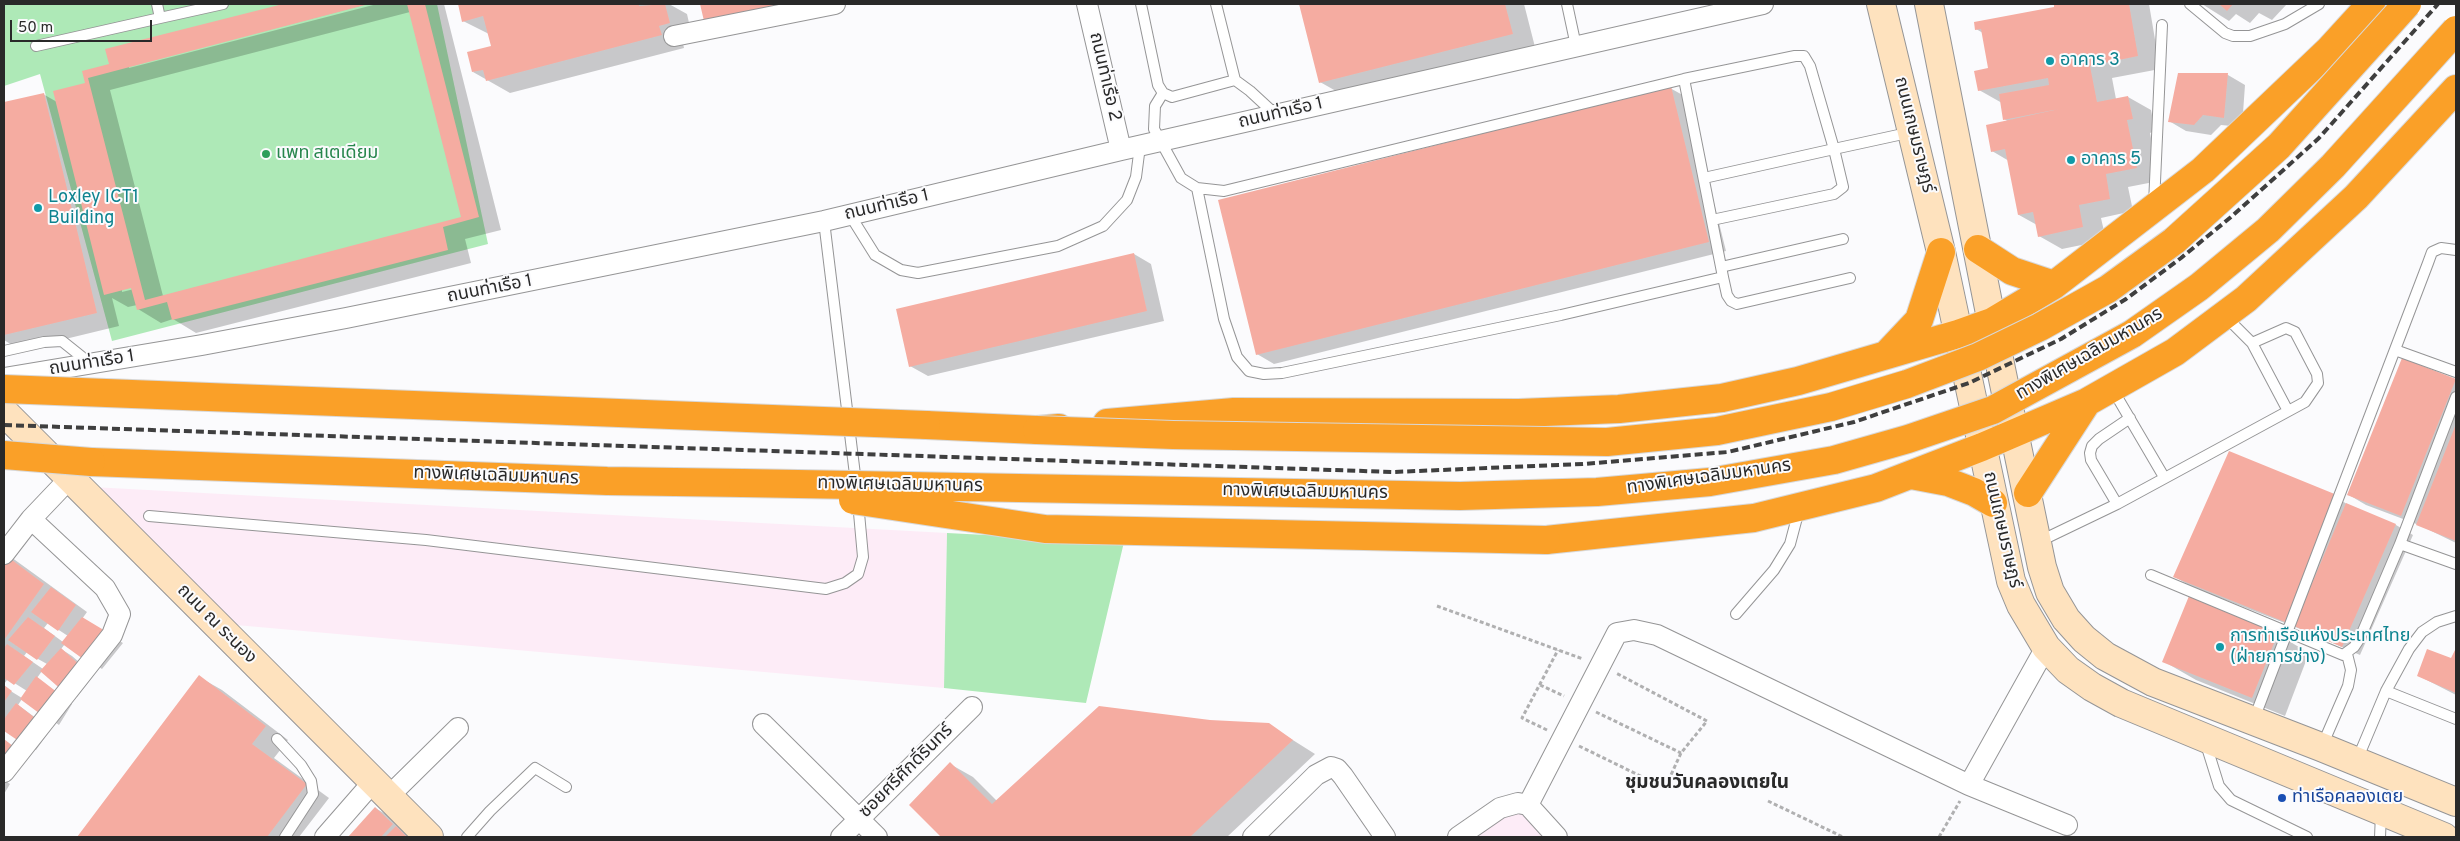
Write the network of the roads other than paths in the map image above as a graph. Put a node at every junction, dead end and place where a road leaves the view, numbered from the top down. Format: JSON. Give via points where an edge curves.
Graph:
{"nodes":[{"id":1,"x":156,"y":4,"type":"edge"},
{"id":2,"x":222,"y":4,"type":"edge"},
{"id":3,"x":835,"y":4,"type":"edge"},
{"id":4,"x":1088,"y":4,"type":"edge"},
{"id":5,"x":1141,"y":4,"type":"edge"},
{"id":6,"x":1216,"y":4,"type":"edge"},
{"id":7,"x":1567,"y":4,"type":"edge"},
{"id":8,"x":1763,"y":4,"type":"edge"},
{"id":9,"x":1880,"y":4,"type":"edge"},
{"id":10,"x":1929,"y":4,"type":"edge"},
{"id":11,"x":2190,"y":4,"type":"edge"},
{"id":12,"x":2319,"y":4,"type":"edge"},
{"id":13,"x":2371,"y":4,"type":"edge"},
{"id":14,"x":2407,"y":4,"type":"edge"},
{"id":15,"x":805,"y":7,"type":"edge"},
{"id":16,"x":160,"y":18,"type":"junction"},
{"id":17,"x":2162,"y":25,"type":"dead end"},
{"id":18,"x":2456,"y":30,"type":"edge"},
{"id":19,"x":674,"y":36,"type":"dead end"},
{"id":20,"x":36,"y":46,"type":"dead end"},
{"id":21,"x":1576,"y":46,"type":"junction"},
{"id":22,"x":1684,"y":79,"type":"junction"},
{"id":23,"x":1235,"y":80,"type":"junction"},
{"id":24,"x":2456,"y":89,"type":"edge"},
{"id":25,"x":1163,"y":93,"type":"junction"},
{"id":26,"x":1276,"y":115,"type":"junction"},
{"id":27,"x":1912,"y":132,"type":"junction"},
{"id":28,"x":1160,"y":141,"type":"junction"},
{"id":29,"x":1130,"y":148,"type":"junction"},
{"id":30,"x":1834,"y":149,"type":"junction"},
{"id":31,"x":1704,"y":178,"type":"junction"},
{"id":32,"x":1197,"y":188,"type":"junction"},
{"id":33,"x":2154,"y":209,"type":"junction"},
{"id":34,"x":850,"y":215,"type":"junction"},
{"id":35,"x":1712,"y":220,"type":"junction"},
{"id":36,"x":824,"y":221,"type":"junction"},
{"id":37,"x":1843,"y":239,"type":"dead end"},
{"id":38,"x":1978,"y":249,"type":"junction"},
{"id":39,"x":2456,"y":250,"type":"edge"},
{"id":40,"x":1941,"y":252,"type":"junction"},
{"id":41,"x":1722,"y":272,"type":"junction"},
{"id":42,"x":1850,"y":278,"type":"dead end"},
{"id":43,"x":2054,"y":285,"type":"junction"},
{"id":44,"x":2224,"y":315,"type":"junction"},
{"id":45,"x":1992,"y":322,"type":"junction"},
{"id":46,"x":1958,"y":334,"type":"junction"},
{"id":47,"x":2252,"y":344,"type":"junction"},
{"id":48,"x":4,"y":350,"type":"edge"},
{"id":49,"x":2395,"y":350,"type":"junction"},
{"id":50,"x":1886,"y":355,"type":"junction"},
{"id":51,"x":85,"y":366,"type":"junction"},
{"id":52,"x":2456,"y":372,"type":"edge"},
{"id":53,"x":4,"y":378,"type":"edge"},
{"id":54,"x":2112,"y":388,"type":"junction"},
{"id":55,"x":4,"y":389,"type":"edge"},
{"id":56,"x":2456,"y":397,"type":"edge"},
{"id":57,"x":2087,"y":402,"type":"junction"},
{"id":58,"x":2288,"y":411,"type":"junction"},
{"id":59,"x":4,"y":412,"type":"edge"},
{"id":60,"x":2130,"y":418,"type":"junction"},
{"id":61,"x":1037,"y":430,"type":"junction"},
{"id":62,"x":2014,"y":433,"type":"junction"},
{"id":63,"x":1982,"y":446,"type":"junction"},
{"id":64,"x":4,"y":455,"type":"edge"},
{"id":65,"x":1911,"y":475,"type":"junction"},
{"id":66,"x":70,"y":478,"type":"junction"},
{"id":67,"x":2164,"y":478,"type":"junction"},
{"id":68,"x":744,"y":483,"type":"junction"},
{"id":69,"x":2028,"y":493,"type":"junction"},
{"id":70,"x":1993,"y":503,"type":"junction"},
{"id":71,"x":2117,"y":504,"type":"junction"},
{"id":72,"x":1800,"y":507,"type":"junction"},
{"id":73,"x":149,"y":516,"type":"dead end"},
{"id":74,"x":31,"y":519,"type":"junction"},
{"id":75,"x":2037,"y":542,"type":"junction"},
{"id":76,"x":2400,"y":544,"type":"junction"},
{"id":77,"x":4,"y":554,"type":"edge"},
{"id":78,"x":2456,"y":564,"type":"edge"},
{"id":79,"x":2151,"y":575,"type":"dead end"},
{"id":80,"x":1736,"y":614,"type":"dead end"},
{"id":81,"x":2456,"y":616,"type":"edge"},
{"id":82,"x":2288,"y":632,"type":"junction"},
{"id":83,"x":2046,"y":647,"type":"junction"},
{"id":84,"x":2347,"y":654,"type":"junction"},
{"id":85,"x":2386,"y":691,"type":"junction"},
{"id":86,"x":972,"y":707,"type":"dead end"},
{"id":87,"x":2456,"y":719,"type":"edge"},
{"id":88,"x":2253,"y":720,"type":"junction"},
{"id":89,"x":763,"y":724,"type":"dead end"},
{"id":90,"x":458,"y":728,"type":"dead end"},
{"id":91,"x":2203,"y":738,"type":"junction"},
{"id":92,"x":277,"y":739,"type":"dead end"},
{"id":93,"x":2321,"y":747,"type":"junction"},
{"id":94,"x":2356,"y":761,"type":"junction"},
{"id":95,"x":4,"y":772,"type":"edge"},
{"id":96,"x":1969,"y":785,"type":"junction"},
{"id":97,"x":566,"y":787,"type":"dead end"},
{"id":98,"x":380,"y":790,"type":"junction"},
{"id":99,"x":2456,"y":802,"type":"edge"},
{"id":100,"x":1528,"y":805,"type":"junction"},
{"id":101,"x":859,"y":820,"type":"junction"},
{"id":102,"x":2067,"y":825,"type":"dead end"},
{"id":103,"x":2380,"y":825,"type":"edge"},
{"id":104,"x":285,"y":837,"type":"edge"},
{"id":105,"x":326,"y":837,"type":"edge"},
{"id":106,"x":429,"y":837,"type":"edge"},
{"id":107,"x":467,"y":837,"type":"edge"},
{"id":108,"x":842,"y":837,"type":"edge"},
{"id":109,"x":877,"y":837,"type":"edge"},
{"id":110,"x":1253,"y":837,"type":"edge"},
{"id":111,"x":1385,"y":837,"type":"edge"},
{"id":112,"x":1458,"y":837,"type":"edge"},
{"id":113,"x":1557,"y":837,"type":"edge"},
{"id":114,"x":2306,"y":837,"type":"edge"},
{"id":115,"x":2444,"y":837,"type":"edge"}],
"edges":[{"from":1,"to":16,"type":"lane"},
{"from":2,"to":16,"type":"lane"},
{"from":3,"to":15,"type":"street"},
{"from":4,"to":29,"type":"street","name":"ถนนท่าเรือ 2"},
{"from":5,"to":25,"type":"lane","via":[[1158,85]]},
{"from":6,"to":23,"type":"lane"},
{"from":7,"to":21,"type":"lane"},
{"from":8,"to":21,"type":"street","name":"ถนนท่าเรือ 1"},
{"from":9,"to":27,"type":"street","name":"ถนนเกษมราษฎร์"},
{"from":10,"to":38,"type":"street","name":"ถนนเกษมราษฎร์"},
{"from":11,"to":12,"type":"lane","via":[[2225,34],[2233,36],[2250,36],[2284,24]]},
{"from":13,"to":33,"type":"highway","via":[[2329,50],[2203,170]]},
{"from":14,"to":61,"type":"highway","bridge":true,"via":[[2279,146],[2174,241],[2108,289],[2040,327],[1978,358],[1907,384],[1831,407],[1717,431],[1607,442]]},
{"from":15,"to":19,"type":"street"},
{"from":16,"to":20,"type":"lane"},
{"from":17,"to":33,"type":"lane"},
{"from":18,"to":68,"type":"highway","name":"ทางพิเศษเฉลิมมหานคร","bridge":true,"via":[[2333,166],[2268,230],[2199,287],[2132,334],[1993,410],[1834,460],[1710,482],[1597,492],[1460,496]]},
{"from":21,"to":26,"type":"street","name":"ถนนท่าเรือ 1"},
{"from":22,"to":30,"type":"lane","via":[[1804,56],[1810,66]]},
{"from":22,"to":31,"type":"lane"},
{"from":22,"to":32,"type":"lane","via":[[1224,191]]},
{"from":23,"to":25,"type":"lane","via":[[1172,97]]},
{"from":23,"to":26,"type":"lane"},
{"from":24,"to":44,"type":"highway","via":[[2356,197],[2246,299]]},
{"from":25,"to":28,"type":"lane","via":[[1155,106],[1154,129]]},
{"from":26,"to":28,"type":"street","name":"ถนนท่าเรือ 1"},
{"from":27,"to":30,"type":"lane"},
{"from":27,"to":40,"type":"street","name":"ถนนเกษมราษฎร์"},
{"from":28,"to":29,"type":"street","name":"ถนนท่าเรือ 1"},
{"from":28,"to":32,"type":"lane","via":[[1180,178]]},
{"from":29,"to":34,"type":"street","name":"ถนนท่าเรือ 1"},
{"from":29,"to":34,"type":"lane","via":[[1136,177],[1127,200],[1103,226],[1058,246],[918,273],[900,270],[875,255]]},
{"from":30,"to":31,"type":"lane"},
{"from":30,"to":35,"type":"lane","via":[[1843,187],[1839,192]]},
{"from":31,"to":35,"type":"lane"},
{"from":32,"to":41,"type":"lane","via":[[1224,319],[1237,357],[1249,371],[1264,374],[1292,371],[1561,315]]},
{"from":33,"to":43,"type":"highway"},
{"from":34,"to":36,"type":"street","name":"ถนนท่าเรือ 1"},
{"from":35,"to":41,"type":"lane"},
{"from":36,"to":51,"type":"street","name":"ถนนท่าเรือ 1","via":[[521,284]]},
{"from":36,"to":73,"type":"lane","via":[[864,557],[858,574],[845,583],[826,589],[426,540]]},
{"from":37,"to":41,"type":"lane"},
{"from":38,"to":43,"type":"highway","via":[[2012,271]]},
{"from":38,"to":45,"type":"street","name":"ถนนเกษมราษฎร์"},
{"from":39,"to":49,"type":"lane","via":[[2441,248],[2432,252]]},
{"from":40,"to":46,"type":"street","name":"ถนนเกษมราษฎร์"},
{"from":40,"to":50,"type":"highway","via":[[1919,320]]},
{"from":41,"to":42,"type":"lane","via":[[1727,295],[1737,304]]},
{"from":43,"to":45,"type":"highway"},
{"from":44,"to":47,"type":"lane"},
{"from":44,"to":54,"type":"highway","via":[[2174,352]]},
{"from":45,"to":46,"type":"highway"},
{"from":45,"to":62,"type":"street","name":"ถนนเกษมราษฎร์"},
{"from":46,"to":50,"type":"highway"},
{"from":46,"to":63,"type":"street","name":"ถนนเกษมราษฎร์"},
{"from":47,"to":58,"type":"lane"},
{"from":47,"to":58,"type":"lane","via":[[2286,328],[2295,332],[2318,383],[2305,402]]},
{"from":48,"to":51,"type":"lane","via":[[62,341],[82,357]]},
{"from":49,"to":52,"type":"lane"},
{"from":49,"to":82,"type":"lane"},
{"from":50,"to":61,"type":"highway","bridge":true,"via":[[1798,381],[1722,398],[1619,409],[1519,413],[1234,412]]},
{"from":51,"to":53,"type":"street","name":"ถนนท่าเรือ 1"},
{"from":54,"to":57,"type":"highway"},
{"from":54,"to":60,"type":"lane"},
{"from":55,"to":61,"type":"highway","bridge":true},
{"from":56,"to":76,"type":"lane"},
{"from":57,"to":62,"type":"highway"},
{"from":57,"to":69,"type":"highway"},
{"from":58,"to":67,"type":"lane"},
{"from":59,"to":66,"type":"street","name":"ถนน ณ ระนอง"},
{"from":60,"to":67,"type":"lane"},
{"from":60,"to":71,"type":"lane","via":[[2099,439],[2090,454]]},
{"from":62,"to":63,"type":"highway"},
{"from":62,"to":69,"type":"street","name":"ถนนเกษมราษฎร์"},
{"from":63,"to":65,"type":"highway"},
{"from":63,"to":70,"type":"street","name":"ถนนเกษมราษฎร์"},
{"from":64,"to":68,"type":"highway","name":"ทางพิเศษเฉลิมมหานคร","bridge":true,"via":[[91,462]]},
{"from":65,"to":70,"type":"highway","via":[[1948,482]]},
{"from":65,"to":72,"type":"highway","via":[[1876,488]]},
{"from":66,"to":74,"type":"street"},
{"from":66,"to":98,"type":"street","name":"ถนน ณ ระนอง"},
{"from":67,"to":71,"type":"lane"},
{"from":68,"to":72,"type":"highway","bridge":true,"via":[[1045,529],[1546,540],[1754,518]]},
{"from":69,"to":75,"type":"street","name":"ถนนเกษมราษฎร์"},
{"from":70,"to":83,"type":"street","name":"ถนนเกษมราษฎร์","via":[[2011,581],[2020,605]]},
{"from":71,"to":75,"type":"lane"},
{"from":72,"to":80,"type":"lane","via":[[1790,544],[1774,570]]},
{"from":74,"to":77,"type":"street"},
{"from":74,"to":95,"type":"street","via":[[105,588],[120,614],[112,635]]},
{"from":75,"to":88,"type":"street","name":"ถนนเกษมราษฎร์","via":[[2050,592],[2066,619],[2091,645],[2153,682]]},
{"from":76,"to":78,"type":"lane"},
{"from":76,"to":84,"type":"lane","via":[[2360,638]]},
{"from":79,"to":82,"type":"lane"},
{"from":81,"to":85,"type":"lane","via":[[2437,622],[2422,632],[2397,668]]},
{"from":82,"to":84,"type":"lane","via":[[2336,653]]},
{"from":82,"to":88,"type":"lane"},
{"from":83,"to":91,"type":"street","name":"ถนนเกษมราษฎร์","via":[[2068,670],[2092,687]]},
{"from":83,"to":96,"type":"street"},
{"from":84,"to":93,"type":"lane","via":[[2351,670],[2348,686]]},
{"from":85,"to":87,"type":"lane"},
{"from":85,"to":94,"type":"lane"},
{"from":86,"to":101,"type":"street","name":"ซอยศรีศักดิ์รินทร์"},
{"from":88,"to":93,"type":"street","name":"ถนนเกษมราษฎร์"},
{"from":89,"to":101,"type":"street"},
{"from":90,"to":98,"type":"street"},
{"from":91,"to":103,"type":"street","name":"ถนนเกษมราษฎร์"},
{"from":91,"to":114,"type":"lane","via":[[2219,786],[2231,800]]},
{"from":92,"to":104,"type":"lane","via":[[301,765],[311,781],[313,794]]},
{"from":93,"to":94,"type":"street","name":"ถนนเกษมราษฎร์"},
{"from":94,"to":99,"type":"street","name":"ถนนเกษมราษฎร์"},
{"from":96,"to":100,"type":"street","via":[[1657,635],[1634,630],[1617,633]]},
{"from":96,"to":102,"type":"street"},
{"from":97,"to":107,"type":"lane","via":[[535,768]]},
{"from":98,"to":105,"type":"street"},
{"from":98,"to":106,"type":"street","name":"ถนน ณ ระนอง"},
{"from":100,"to":112,"type":"street","via":[[1518,803],[1500,808]]},
{"from":100,"to":113,"type":"street"},
{"from":101,"to":108,"type":"street","name":"ซอยศรีศักดิ์รินทร์"},
{"from":101,"to":109,"type":"street"},
{"from":103,"to":115,"type":"street","name":"ถนนเกษมราษฎร์"},
{"from":110,"to":111,"type":"street","via":[[1316,776],[1331,767],[1343,776]]}]}
